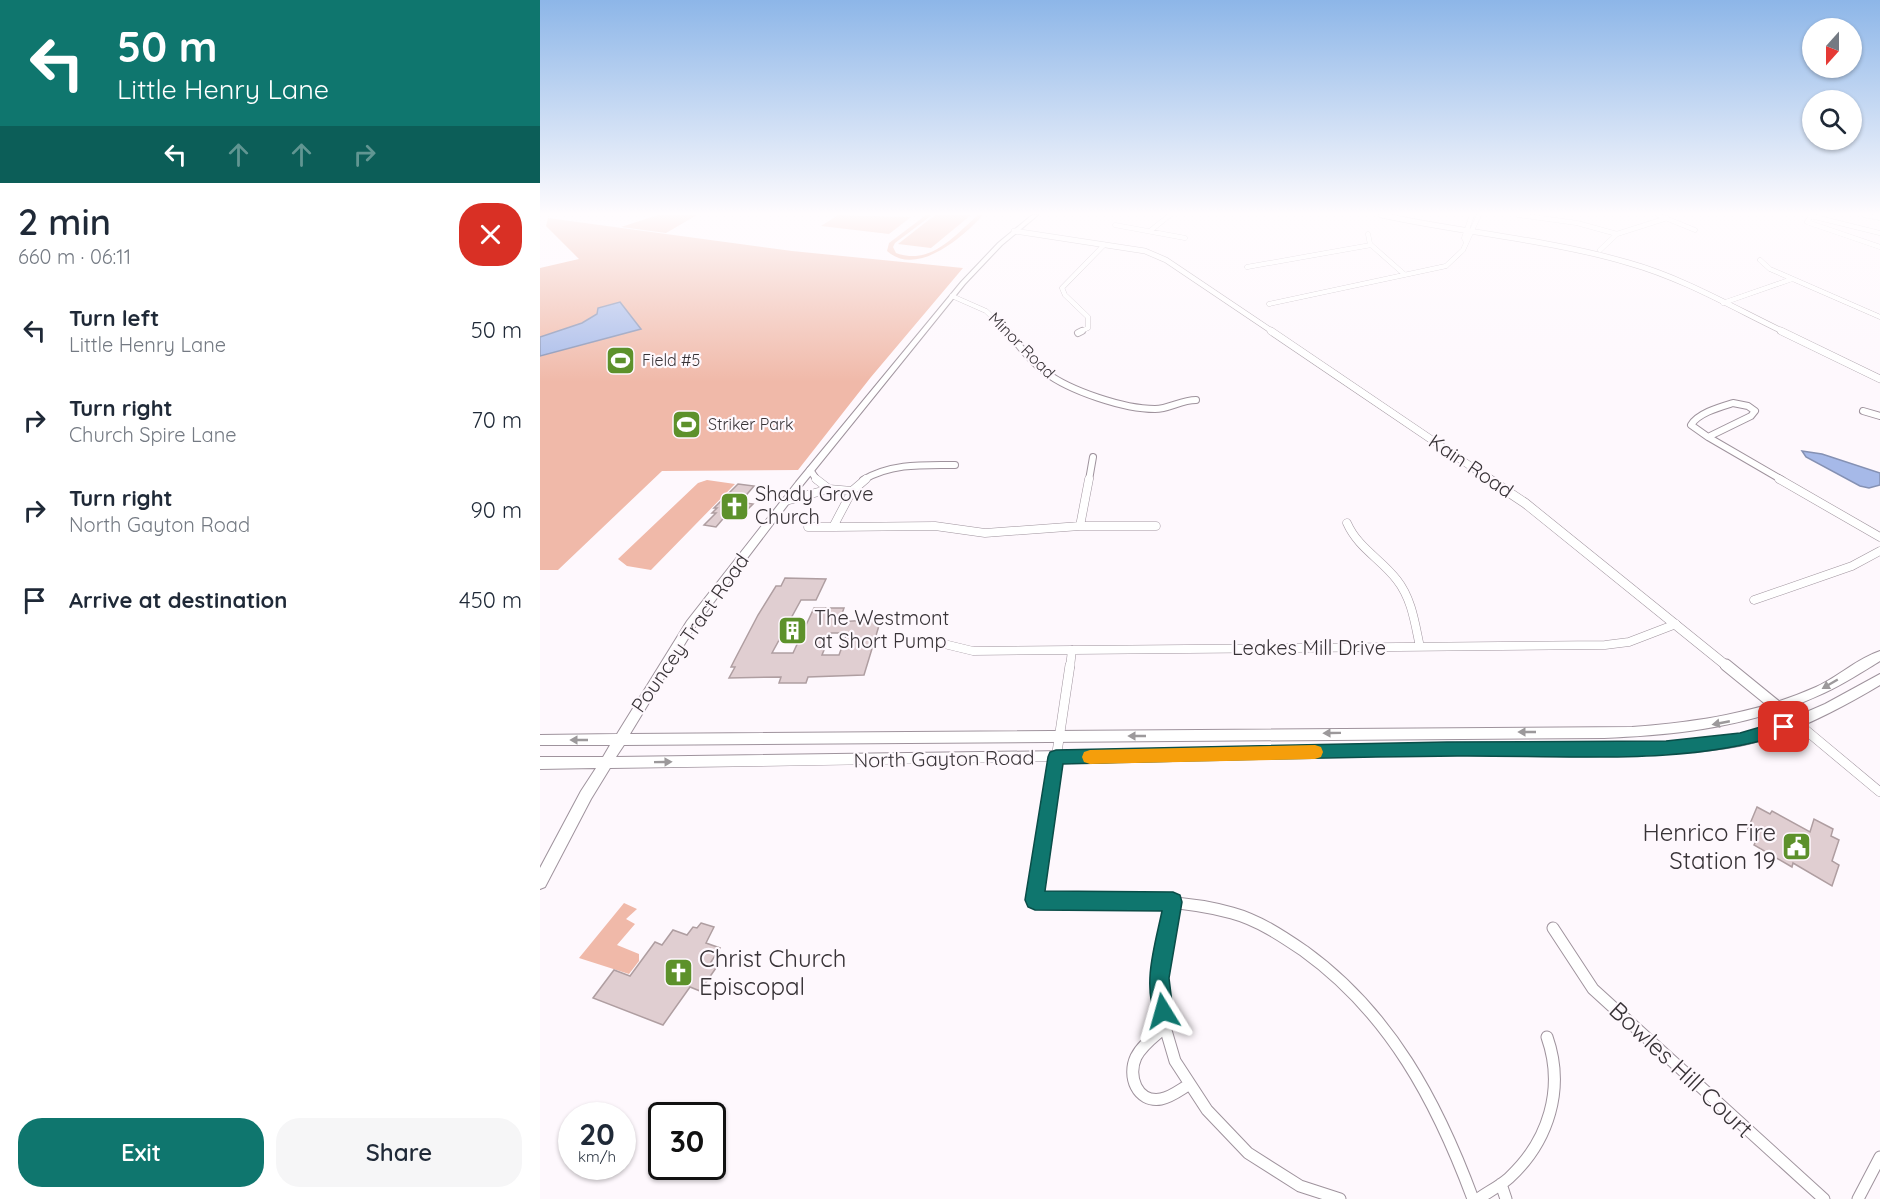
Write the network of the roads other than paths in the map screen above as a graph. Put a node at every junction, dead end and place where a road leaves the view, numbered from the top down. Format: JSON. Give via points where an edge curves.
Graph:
{"nodes":[{"id":1,"x":976,"y":271,"type":"edge"},
{"id":2,"x":1079,"y":271,"type":"edge"},
{"id":3,"x":1182,"y":271,"type":"edge"},
{"id":4,"x":1401,"y":271,"type":"edge"},
{"id":5,"x":1425,"y":271,"type":"edge"},
{"id":6,"x":1653,"y":271,"type":"edge"},
{"id":7,"x":1667,"y":271,"type":"edge"},
{"id":8,"x":1774,"y":271,"type":"edge"},
{"id":9,"x":1404,"y":274,"type":"junction"},
{"id":10,"x":1792,"y":279,"type":"junction"},
{"id":11,"x":952,"y":296,"type":"junction"},
{"id":12,"x":1730,"y":300,"type":"junction"},
{"id":13,"x":1723,"y":303,"type":"junction"},
{"id":14,"x":1269,"y":304,"type":"dead end"},
{"id":15,"x":1880,"y":317,"type":"edge"},
{"id":16,"x":1078,"y":333,"type":"dead end"},
{"id":17,"x":1880,"y":372,"type":"edge"},
{"id":18,"x":1880,"y":379,"type":"edge"},
{"id":19,"x":1196,"y":400,"type":"dead end"},
{"id":20,"x":1863,"y":411,"type":"dead end"},
{"id":21,"x":1880,"y":416,"type":"edge"},
{"id":22,"x":1707,"y":437,"type":"junction"},
{"id":23,"x":1093,"y":457,"type":"dead end"},
{"id":24,"x":955,"y":465,"type":"dead end"},
{"id":25,"x":810,"y":470,"type":"junction"},
{"id":26,"x":829,"y":489,"type":"junction"},
{"id":27,"x":852,"y":491,"type":"junction"},
{"id":28,"x":786,"y":501,"type":"junction"},
{"id":29,"x":1347,"y":524,"type":"dead end"},
{"id":30,"x":1080,"y":526,"type":"junction"},
{"id":31,"x":1156,"y":526,"type":"dead end"},
{"id":32,"x":808,"y":527,"type":"dead end"},
{"id":33,"x":833,"y":527,"type":"junction"},
{"id":34,"x":1880,"y":537,"type":"edge"},
{"id":35,"x":1880,"y":551,"type":"edge"},
{"id":36,"x":1754,"y":600,"type":"dead end"},
{"id":37,"x":1676,"y":624,"type":"junction"},
{"id":38,"x":940,"y":643,"type":"dead end"},
{"id":39,"x":1420,"y":647,"type":"junction"},
{"id":40,"x":1072,"y":650,"type":"junction"},
{"id":41,"x":1880,"y":655,"type":"edge"},
{"id":42,"x":1880,"y":679,"type":"edge"},
{"id":43,"x":1778,"y":707,"type":"junction"},
{"id":44,"x":1796,"y":722,"type":"junction"},
{"id":45,"x":1059,"y":736,"type":"junction"},
{"id":46,"x":540,"y":740,"type":"edge"},
{"id":47,"x":618,"y":740,"type":"junction"},
{"id":48,"x":1056,"y":757,"type":"junction"},
{"id":49,"x":540,"y":763,"type":"edge"},
{"id":50,"x":605,"y":763,"type":"junction"},
{"id":51,"x":1880,"y":792,"type":"edge"},
{"id":52,"x":540,"y":882,"type":"edge"},
{"id":53,"x":1173,"y":902,"type":"junction"},
{"id":54,"x":1553,"y":928,"type":"dead end"},
{"id":55,"x":1165,"y":1027,"type":"junction"},
{"id":56,"x":1547,"y":1037,"type":"dead end"},
{"id":57,"x":1190,"y":1084,"type":"junction"},
{"id":58,"x":1880,"y":1156,"type":"edge"},
{"id":59,"x":1501,"y":1184,"type":"junction"},
{"id":60,"x":1340,"y":1199,"type":"edge"},
{"id":61,"x":1473,"y":1199,"type":"edge"},
{"id":62,"x":1478,"y":1199,"type":"edge"},
{"id":63,"x":1506,"y":1199,"type":"edge"},
{"id":64,"x":1824,"y":1199,"type":"edge"},
{"id":65,"x":1858,"y":1199,"type":"edge"}],
"edges":[{"from":1,"to":11,"type":"main road","name":"Pouncey Tract Road"},
{"from":2,"to":16,"type":"street","via":[[1062,288],[1088,317],[1088,328]]},
{"from":3,"to":37,"type":"street","name":"Kain Road","via":[[1526,503]]},
{"from":4,"to":9,"type":"street"},
{"from":5,"to":9,"type":"street"},
{"from":6,"to":13,"type":"street"},
{"from":7,"to":12,"type":"street"},
{"from":8,"to":10,"type":"street"},
{"from":9,"to":14,"type":"street"},
{"from":10,"to":12,"type":"street"},
{"from":10,"to":15,"type":"street"},
{"from":11,"to":19,"type":"street","name":"Minor Road","via":[[972,301],[994,315],[1041,368],[1065,385],[1156,409],[1180,400]]},
{"from":11,"to":25,"type":"main road","name":"Pouncey Tract Road"},
{"from":12,"to":13,"type":"street"},
{"from":12,"to":17,"type":"street"},
{"from":13,"to":18,"type":"street"},
{"from":20,"to":21,"type":"street"},
{"from":22,"to":22,"type":"street","via":[[1693,427],[1694,420],[1732,402],[1743,403],[1755,411]]},
{"from":22,"to":34,"type":"street"},
{"from":23,"to":30,"type":"street"},
{"from":24,"to":27,"type":"street","via":[[894,466],[860,481]]},
{"from":25,"to":26,"type":"street"},
{"from":25,"to":28,"type":"main road","name":"Pouncey Tract Road"},
{"from":26,"to":27,"type":"street"},
{"from":26,"to":28,"type":"street"},
{"from":27,"to":33,"type":"street"},
{"from":28,"to":47,"type":"main road","name":"Pouncey Tract Road","via":[[691,624]]},
{"from":29,"to":39,"type":"street","via":[[1355,541],[1389,571],[1404,591]]},
{"from":30,"to":31,"type":"street"},
{"from":30,"to":33,"type":"street","via":[[985,533],[935,526]]},
{"from":32,"to":33,"type":"street"},
{"from":35,"to":36,"type":"street","via":[[1852,566]]},
{"from":37,"to":39,"type":"street","name":"Leakes Mill Drive","via":[[1637,639],[1605,645]]},
{"from":37,"to":43,"type":"street","name":"Kain Road"},
{"from":38,"to":40,"type":"street","name":"Leakes Mill Drive","via":[[965,651]]},
{"from":39,"to":40,"type":"street","name":"Leakes Mill Drive"},
{"from":40,"to":45,"type":"street"},
{"from":41,"to":43,"type":"main road","name":"North Gayton Road","one_way":true,"via":[[1822,689]]},
{"from":42,"to":44,"type":"main road","name":"North Gayton Road"},
{"from":43,"to":44,"type":"street","name":"Kain Road"},
{"from":43,"to":45,"type":"main road","name":"North Gayton Road","one_way":true,"via":[[1704,727],[1640,732]]},
{"from":44,"to":48,"type":"main road","name":"North Gayton Road","via":[[1740,740],[1666,748]]},
{"from":44,"to":51,"type":"street","name":"Kain Road"},
{"from":45,"to":47,"type":"main road","name":"North Gayton Road"},
{"from":45,"to":48,"type":"street"},
{"from":47,"to":46,"type":"main road","name":"North Gayton Road","one_way":true},
{"from":47,"to":50,"type":"main road","name":"Pouncey Tract Road"},
{"from":50,"to":48,"type":"main road","name":"North Gayton Road","one_way":true},
{"from":48,"to":53,"type":"street","via":[[1035,900]]},
{"from":49,"to":50,"type":"main road","name":"North Gayton Road"},
{"from":50,"to":52,"type":"main road","name":"Pouncey Tract Road"},
{"from":53,"to":55,"type":"street","via":[[1159,978]]},
{"from":53,"to":61,"type":"street","via":[[1231,912],[1270,928],[1309,953],[1362,998],[1404,1052],[1438,1111]]},
{"from":54,"to":64,"type":"street","name":"Bowles Hill Court","via":[[1593,989]]},
{"from":55,"to":57,"type":"street","via":[[1175,1061]]},
{"from":55,"to":57,"type":"street","via":[[1137,1056],[1132,1080],[1139,1093],[1149,1099],[1168,1097]]},
{"from":56,"to":59,"type":"street","via":[[1555,1064],[1551,1112],[1534,1148]]},
{"from":57,"to":60,"type":"street","via":[[1207,1110],[1248,1153],[1300,1186]]},
{"from":58,"to":65,"type":"street"},
{"from":59,"to":62,"type":"street"},
{"from":59,"to":63,"type":"street"}]}
